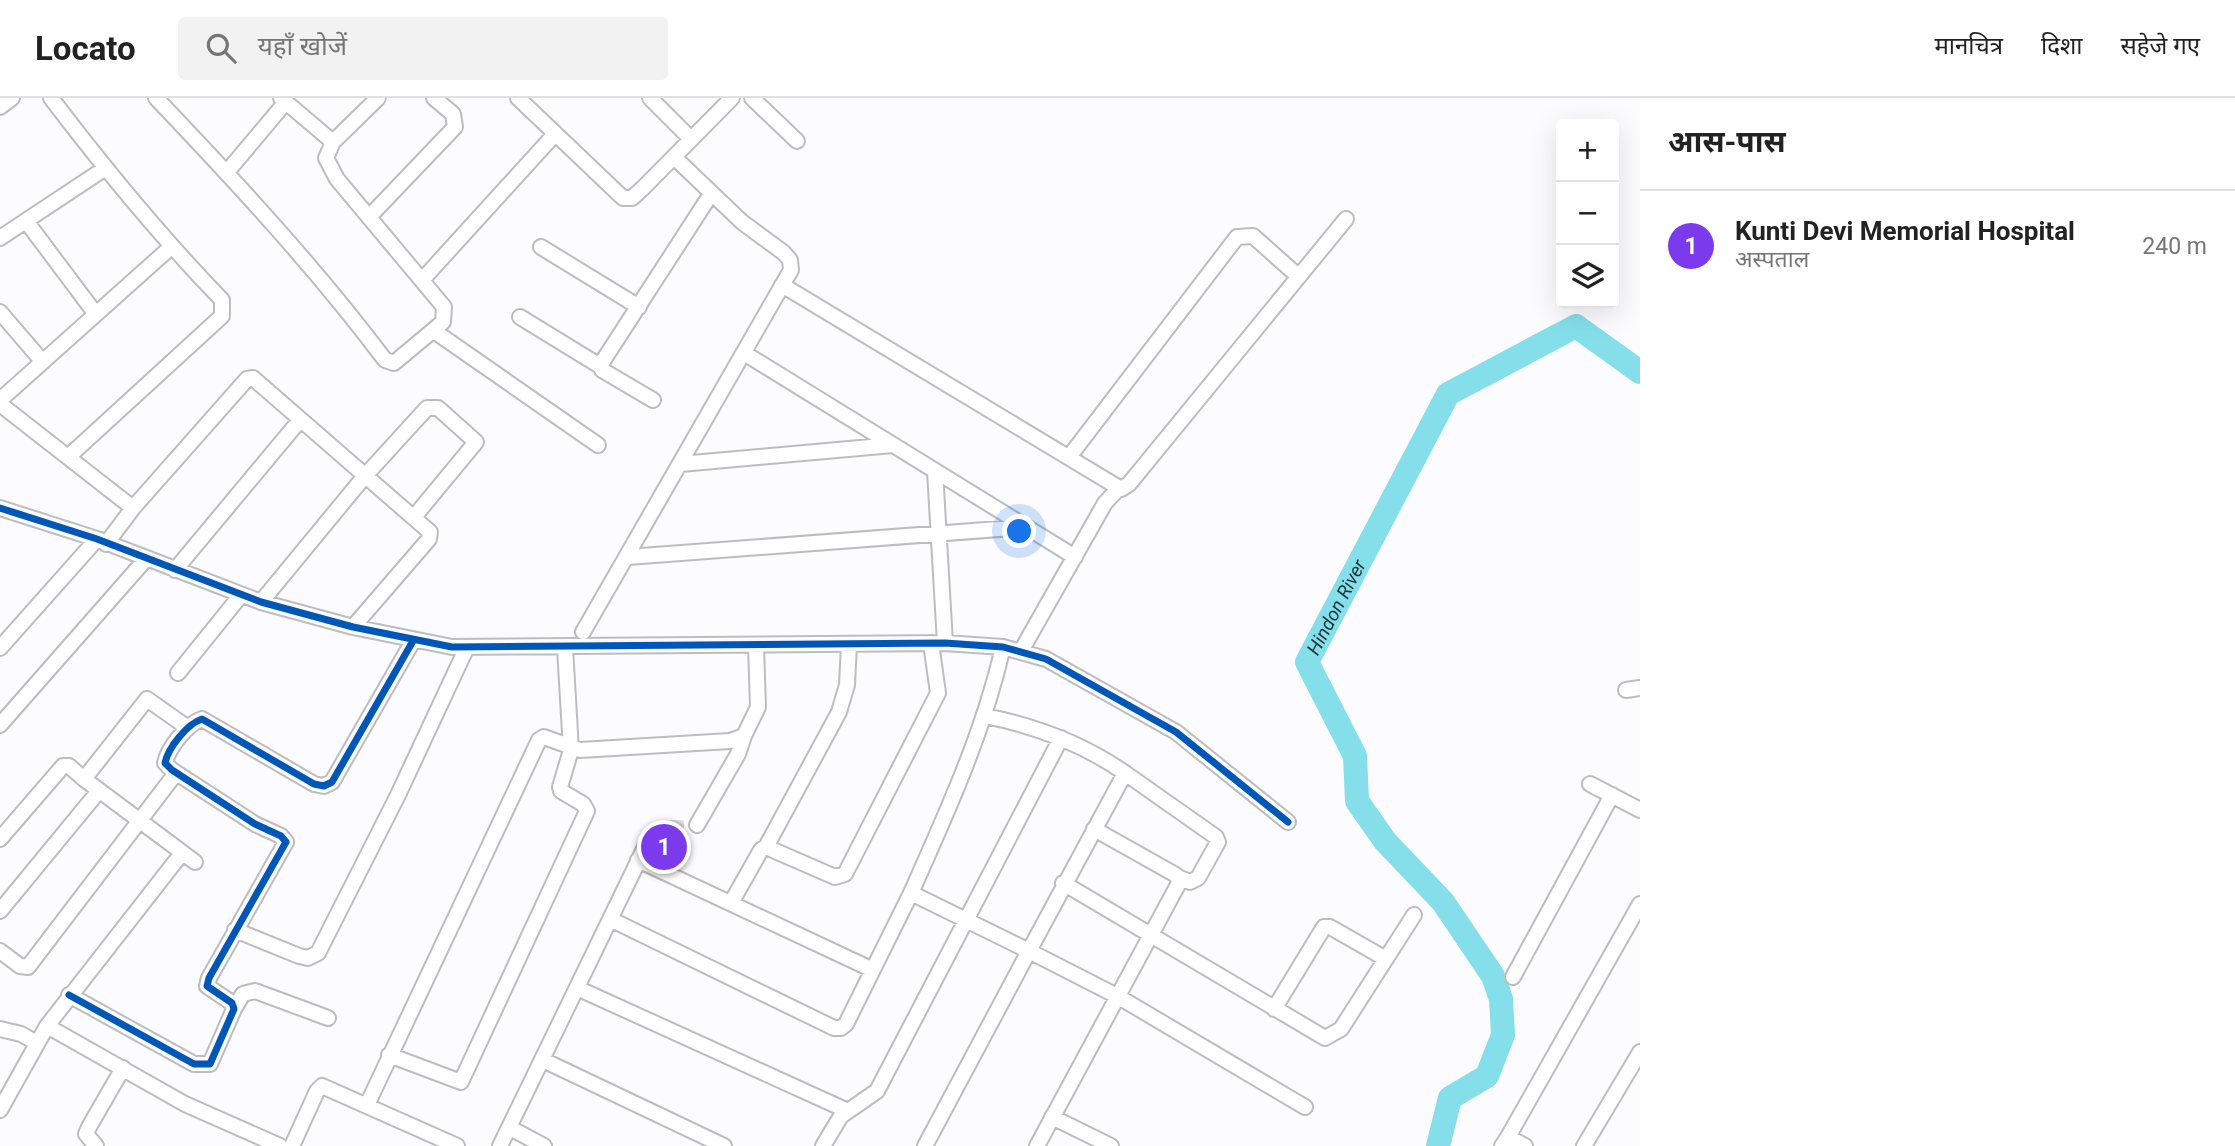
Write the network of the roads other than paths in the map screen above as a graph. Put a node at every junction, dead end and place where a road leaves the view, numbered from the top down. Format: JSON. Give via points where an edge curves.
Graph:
{"nodes":[{"id":1,"x":12,"y":98,"type":"edge"},
{"id":2,"x":51,"y":98,"type":"edge"},
{"id":3,"x":156,"y":98,"type":"edge"},
{"id":4,"x":378,"y":98,"type":"edge"},
{"id":5,"x":434,"y":98,"type":"edge"},
{"id":6,"x":518,"y":98,"type":"edge"},
{"id":7,"x":650,"y":98,"type":"edge"},
{"id":8,"x":732,"y":98,"type":"edge"},
{"id":9,"x":752,"y":98,"type":"edge"},
{"id":10,"x":283,"y":100,"type":"edge"},
{"id":11,"x":0,"y":107,"type":"edge"},
{"id":12,"x":555,"y":134,"type":"junction"},
{"id":13,"x":691,"y":139,"type":"junction"},
{"id":14,"x":796,"y":141,"type":"dead end"},
{"id":15,"x":333,"y":142,"type":"junction"},
{"id":16,"x":674,"y":157,"type":"junction"},
{"id":17,"x":104,"y":169,"type":"junction"},
{"id":18,"x":227,"y":172,"type":"junction"},
{"id":19,"x":711,"y":194,"type":"junction"},
{"id":20,"x":369,"y":217,"type":"junction"},
{"id":21,"x":1346,"y":219,"type":"dead end"},
{"id":22,"x":26,"y":221,"type":"junction"},
{"id":23,"x":0,"y":238,"type":"edge"},
{"id":24,"x":171,"y":247,"type":"junction"},
{"id":25,"x":541,"y":247,"type":"dead end"},
{"id":26,"x":1298,"y":276,"type":"junction"},
{"id":27,"x":423,"y":279,"type":"junction"},
{"id":28,"x":782,"y":285,"type":"junction"},
{"id":29,"x":639,"y":307,"type":"junction"},
{"id":30,"x":0,"y":312,"type":"edge"},
{"id":31,"x":95,"y":313,"type":"junction"},
{"id":32,"x":520,"y":317,"type":"dead end"},
{"id":33,"x":434,"y":331,"type":"junction"},
{"id":34,"x":744,"y":353,"type":"junction"},
{"id":35,"x":42,"y":361,"type":"junction"},
{"id":36,"x":600,"y":366,"type":"junction"},
{"id":37,"x":653,"y":400,"type":"dead end"},
{"id":38,"x":0,"y":402,"type":"edge"},
{"id":39,"x":300,"y":419,"type":"junction"},
{"id":40,"x":598,"y":445,"type":"dead end"},
{"id":41,"x":893,"y":445,"type":"junction"},
{"id":42,"x":68,"y":457,"type":"junction"},
{"id":43,"x":1069,"y":457,"type":"junction"},
{"id":44,"x":681,"y":464,"type":"junction"},
{"id":45,"x":935,"y":471,"type":"junction"},
{"id":46,"x":365,"y":477,"type":"junction"},
{"id":47,"x":1118,"y":489,"type":"junction"},
{"id":48,"x":133,"y":508,"type":"junction"},
{"id":49,"x":1,"y":509,"type":"edge"},
{"id":50,"x":414,"y":517,"type":"junction"},
{"id":51,"x":1026,"y":527,"type":"junction"},
{"id":52,"x":939,"y":533,"type":"junction"},
{"id":53,"x":101,"y":542,"type":"junction"},
{"id":54,"x":628,"y":557,"type":"junction"},
{"id":55,"x":1075,"y":557,"type":"junction"},
{"id":56,"x":146,"y":559,"type":"junction"},
{"id":57,"x":175,"y":570,"type":"junction"},
{"id":58,"x":241,"y":595,"type":"junction"},
{"id":59,"x":261,"y":602,"type":"junction"},
{"id":60,"x":353,"y":627,"type":"junction"},
{"id":61,"x":583,"y":632,"type":"dead end"},
{"id":62,"x":413,"y":641,"type":"junction"},
{"id":63,"x":938,"y":643,"type":"junction"},
{"id":64,"x":849,"y":644,"type":"junction"},
{"id":65,"x":756,"y":646,"type":"junction"},
{"id":66,"x":467,"y":647,"type":"junction"},
{"id":67,"x":1003,"y":647,"type":"junction"},
{"id":68,"x":0,"y":648,"type":"edge"},
{"id":69,"x":565,"y":648,"type":"junction"},
{"id":70,"x":1021,"y":651,"type":"junction"},
{"id":71,"x":178,"y":673,"type":"dead end"},
{"id":72,"x":985,"y":716,"type":"junction"},
{"id":73,"x":0,"y":725,"type":"edge"},
{"id":74,"x":188,"y":728,"type":"junction"},
{"id":75,"x":744,"y":736,"type":"junction"},
{"id":76,"x":1061,"y":738,"type":"junction"},
{"id":77,"x":571,"y":750,"type":"junction"},
{"id":78,"x":176,"y":773,"type":"junction"},
{"id":79,"x":1125,"y":773,"type":"junction"},
{"id":80,"x":84,"y":779,"type":"junction"},
{"id":81,"x":1590,"y":783,"type":"dead end"},
{"id":82,"x":98,"y":792,"type":"junction"},
{"id":83,"x":1612,"y":795,"type":"junction"},
{"id":84,"x":1640,"y":810,"type":"edge"},
{"id":85,"x":140,"y":822,"type":"junction"},
{"id":86,"x":1288,"y":822,"type":"dead end"},
{"id":87,"x":697,"y":825,"type":"dead end"},
{"id":88,"x":1094,"y":829,"type":"junction"},
{"id":89,"x":0,"y":839,"type":"edge"},
{"id":90,"x":647,"y":843,"type":"dead end"},
{"id":91,"x":766,"y":847,"type":"junction"},
{"id":92,"x":638,"y":860,"type":"junction"},
{"id":93,"x":1180,"y":878,"type":"junction"},
{"id":94,"x":1063,"y":883,"type":"junction"},
{"id":95,"x":911,"y":893,"type":"junction"},
{"id":96,"x":731,"y":903,"type":"junction"},
{"id":97,"x":1640,"y":904,"type":"edge"},
{"id":98,"x":0,"y":911,"type":"edge"},
{"id":99,"x":1413,"y":915,"type":"dead end"},
{"id":100,"x":610,"y":919,"type":"junction"},
{"id":101,"x":967,"y":920,"type":"junction"},
{"id":102,"x":235,"y":930,"type":"junction"},
{"id":103,"x":1152,"y":934,"type":"junction"},
{"id":104,"x":0,"y":951,"type":"edge"},
{"id":105,"x":1029,"y":951,"type":"junction"},
{"id":106,"x":1386,"y":959,"type":"junction"},
{"id":107,"x":872,"y":969,"type":"junction"},
{"id":108,"x":1513,"y":977,"type":"dead end"},
{"id":109,"x":577,"y":988,"type":"junction"},
{"id":110,"x":69,"y":995,"type":"junction"},
{"id":111,"x":1117,"y":996,"type":"junction"},
{"id":112,"x":234,"y":1009,"type":"junction"},
{"id":113,"x":1274,"y":1009,"type":"junction"},
{"id":114,"x":328,"y":1018,"type":"dead end"},
{"id":115,"x":47,"y":1026,"type":"junction"},
{"id":116,"x":0,"y":1029,"type":"edge"},
{"id":117,"x":37,"y":1043,"type":"junction"},
{"id":118,"x":1640,"y":1052,"type":"edge"},
{"id":119,"x":389,"y":1055,"type":"junction"},
{"id":120,"x":543,"y":1060,"type":"junction"},
{"id":121,"x":123,"y":1068,"type":"junction"},
{"id":122,"x":367,"y":1105,"type":"junction"},
{"id":123,"x":1305,"y":1107,"type":"dead end"},
{"id":124,"x":0,"y":1110,"type":"edge"},
{"id":125,"x":848,"y":1111,"type":"junction"},
{"id":126,"x":1052,"y":1117,"type":"junction"},
{"id":127,"x":510,"y":1128,"type":"junction"},
{"id":128,"x":1505,"y":1142,"type":"edge"},
{"id":129,"x":96,"y":1146,"type":"edge"},
{"id":130,"x":280,"y":1146,"type":"edge"},
{"id":131,"x":292,"y":1146,"type":"edge"},
{"id":132,"x":457,"y":1146,"type":"edge"},
{"id":133,"x":500,"y":1146,"type":"edge"},
{"id":134,"x":544,"y":1146,"type":"edge"},
{"id":135,"x":724,"y":1146,"type":"edge"},
{"id":136,"x":823,"y":1146,"type":"edge"},
{"id":137,"x":925,"y":1146,"type":"edge"},
{"id":138,"x":1037,"y":1146,"type":"edge"},
{"id":139,"x":1111,"y":1146,"type":"edge"},
{"id":140,"x":1525,"y":1146,"type":"edge"},
{"id":141,"x":1584,"y":1146,"type":"edge"}],
"edges":[{"from":1,"to":11,"type":"street"},
{"from":2,"to":17,"type":"street"},
{"from":3,"to":18,"type":"street"},
{"from":4,"to":15,"type":"street"},
{"from":5,"to":20,"type":"street","via":[[453,114],[455,127]]},
{"from":6,"to":12,"type":"street"},
{"from":7,"to":13,"type":"street"},
{"from":8,"to":13,"type":"street"},
{"from":9,"to":14,"type":"street"},
{"from":10,"to":15,"type":"street"},
{"from":10,"to":18,"type":"street"},
{"from":12,"to":16,"type":"street","via":[[623,198],[632,198]]},
{"from":12,"to":27,"type":"street"},
{"from":13,"to":16,"type":"street"},
{"from":15,"to":20,"type":"street","via":[[328,165]]},
{"from":16,"to":19,"type":"street"},
{"from":17,"to":22,"type":"street"},
{"from":17,"to":24,"type":"street"},
{"from":18,"to":33,"type":"street","via":[[319,276],[385,360],[399,362]]},
{"from":19,"to":28,"type":"street","via":[[790,260],[791,270]]},
{"from":19,"to":29,"type":"street"},
{"from":20,"to":27,"type":"street"},
{"from":21,"to":26,"type":"street"},
{"from":22,"to":23,"type":"street"},
{"from":22,"to":31,"type":"street"},
{"from":24,"to":31,"type":"street"},
{"from":24,"to":42,"type":"street","via":[[222,300],[222,316]]},
{"from":25,"to":29,"type":"street"},
{"from":26,"to":43,"type":"street","via":[[1254,236],[1237,237]]},
{"from":26,"to":47,"type":"street","via":[[1129,484]]},
{"from":27,"to":33,"type":"street","via":[[441,300],[446,314]]},
{"from":28,"to":34,"type":"street"},
{"from":28,"to":43,"type":"street"},
{"from":29,"to":36,"type":"street"},
{"from":30,"to":35,"type":"street"},
{"from":31,"to":35,"type":"street"},
{"from":32,"to":36,"type":"street"},
{"from":33,"to":40,"type":"street"},
{"from":34,"to":41,"type":"street"},
{"from":34,"to":44,"type":"street"},
{"from":35,"to":38,"type":"street"},
{"from":36,"to":37,"type":"street"},
{"from":38,"to":42,"type":"street"},
{"from":39,"to":46,"type":"street"},
{"from":39,"to":48,"type":"street","via":[[258,380],[250,378]]},
{"from":39,"to":57,"type":"street"},
{"from":41,"to":44,"type":"street"},
{"from":41,"to":45,"type":"street"},
{"from":42,"to":48,"type":"street"},
{"from":43,"to":47,"type":"street"},
{"from":44,"to":54,"type":"street"},
{"from":45,"to":51,"type":"street"},
{"from":45,"to":52,"type":"street"},
{"from":46,"to":50,"type":"street"},
{"from":46,"to":50,"type":"street","via":[[427,408],[438,408],[476,442]]},
{"from":46,"to":59,"type":"street"},
{"from":47,"to":55,"type":"street","via":[[1105,503]]},
{"from":48,"to":53,"type":"street"},
{"from":49,"to":53,"type":"street"},
{"from":50,"to":60,"type":"street","via":[[430,532],[429,539]]},
{"from":51,"to":52,"type":"street"},
{"from":51,"to":55,"type":"street"},
{"from":52,"to":54,"type":"street"},
{"from":52,"to":63,"type":"street"},
{"from":53,"to":56,"type":"street"},
{"from":53,"to":68,"type":"street"},
{"from":54,"to":61,"type":"street"},
{"from":55,"to":70,"type":"street"},
{"from":56,"to":57,"type":"street"},
{"from":56,"to":73,"type":"street"},
{"from":57,"to":58,"type":"street"},
{"from":58,"to":59,"type":"street"},
{"from":58,"to":71,"type":"street"},
{"from":59,"to":60,"type":"street"},
{"from":60,"to":62,"type":"street"},
{"from":62,"to":66,"type":"street"},
{"from":62,"to":74,"type":"street","via":[[332,782],[324,786],[208,720],[193,722]]},
{"from":63,"to":64,"type":"street"},
{"from":63,"to":67,"type":"street"},
{"from":63,"to":91,"type":"street","via":[[938,694],[845,874],[835,877]]},
{"from":64,"to":65,"type":"street"},
{"from":64,"to":91,"type":"street","via":[[847,685],[839,712]]},
{"from":65,"to":69,"type":"street"},
{"from":65,"to":75,"type":"street","via":[[758,707]]},
{"from":66,"to":69,"type":"street"},
{"from":66,"to":102,"type":"street","via":[[318,953],[299,956]]},
{"from":67,"to":70,"type":"street"},
{"from":67,"to":72,"type":"street"},
{"from":69,"to":77,"type":"street"},
{"from":70,"to":86,"type":"street","via":[[1058,666],[1176,732]]},
{"from":72,"to":76,"type":"street","via":[[1026,724]]},
{"from":72,"to":95,"type":"street"},
{"from":74,"to":78,"type":"street","via":[[167,756],[166,763]]},
{"from":74,"to":80,"type":"street","via":[[147,699]]},
{"from":75,"to":77,"type":"street","via":[[730,741]]},
{"from":75,"to":87,"type":"street"},
{"from":76,"to":79,"type":"street"},
{"from":76,"to":101,"type":"street"},
{"from":77,"to":119,"type":"street","via":[[550,739],[539,740]]},
{"from":77,"to":119,"type":"street","via":[[561,791],[587,811],[461,1082]]},
{"from":78,"to":85,"type":"street"},
{"from":78,"to":102,"type":"street","via":[[286,842]]},
{"from":79,"to":88,"type":"street"},
{"from":79,"to":93,"type":"street","via":[[1216,837],[1218,842],[1198,878],[1190,882]]},
{"from":80,"to":82,"type":"street"},
{"from":80,"to":89,"type":"street","via":[[63,766]]},
{"from":81,"to":83,"type":"street"},
{"from":82,"to":85,"type":"street"},
{"from":82,"to":98,"type":"street"},
{"from":83,"to":84,"type":"street"},
{"from":83,"to":108,"type":"street"},
{"from":85,"to":104,"type":"street","via":[[28,967],[20,967]]},
{"from":85,"to":110,"type":"street","via":[[189,858]]},
{"from":88,"to":93,"type":"street"},
{"from":88,"to":94,"type":"street"},
{"from":90,"to":92,"type":"street"},
{"from":91,"to":96,"type":"street"},
{"from":92,"to":96,"type":"street"},
{"from":92,"to":100,"type":"street"},
{"from":93,"to":103,"type":"street"},
{"from":94,"to":103,"type":"street"},
{"from":94,"to":105,"type":"street"},
{"from":95,"to":101,"type":"street"},
{"from":95,"to":107,"type":"street"},
{"from":96,"to":107,"type":"street"},
{"from":97,"to":128,"type":"street"},
{"from":99,"to":106,"type":"street"},
{"from":100,"to":107,"type":"street","via":[[834,1028],[846,1024]]},
{"from":100,"to":109,"type":"street"},
{"from":101,"to":105,"type":"street"},
{"from":101,"to":125,"type":"street","via":[[877,1091]]},
{"from":102,"to":112,"type":"street","via":[[207,986]]},
{"from":103,"to":111,"type":"street"},
{"from":103,"to":113,"type":"street"},
{"from":105,"to":111,"type":"street"},
{"from":105,"to":137,"type":"street"},
{"from":106,"to":113,"type":"street","via":[[1333,1036],[1320,1037]]},
{"from":106,"to":113,"type":"street","via":[[1324,927]]},
{"from":109,"to":120,"type":"street"},
{"from":109,"to":125,"type":"street"},
{"from":110,"to":112,"type":"street","via":[[203,1066],[210,1064]]},
{"from":110,"to":115,"type":"street"},
{"from":111,"to":123,"type":"street"},
{"from":111,"to":126,"type":"street"},
{"from":112,"to":114,"type":"street","via":[[243,994],[255,991]]},
{"from":115,"to":117,"type":"street"},
{"from":115,"to":121,"type":"street"},
{"from":116,"to":117,"type":"street"},
{"from":117,"to":124,"type":"street"},
{"from":118,"to":141,"type":"street"},
{"from":119,"to":122,"type":"street"},
{"from":120,"to":127,"type":"street"},
{"from":120,"to":135,"type":"street"},
{"from":121,"to":129,"type":"street","via":[[86,1134]]},
{"from":121,"to":130,"type":"street","via":[[185,1104]]},
{"from":122,"to":131,"type":"street","via":[[322,1086]]},
{"from":122,"to":132,"type":"street"},
{"from":125,"to":136,"type":"street","via":[[835,1123]]},
{"from":126,"to":138,"type":"street"},
{"from":126,"to":139,"type":"street"},
{"from":127,"to":133,"type":"street"},
{"from":127,"to":134,"type":"street"},
{"from":128,"to":140,"type":"street"}]}
